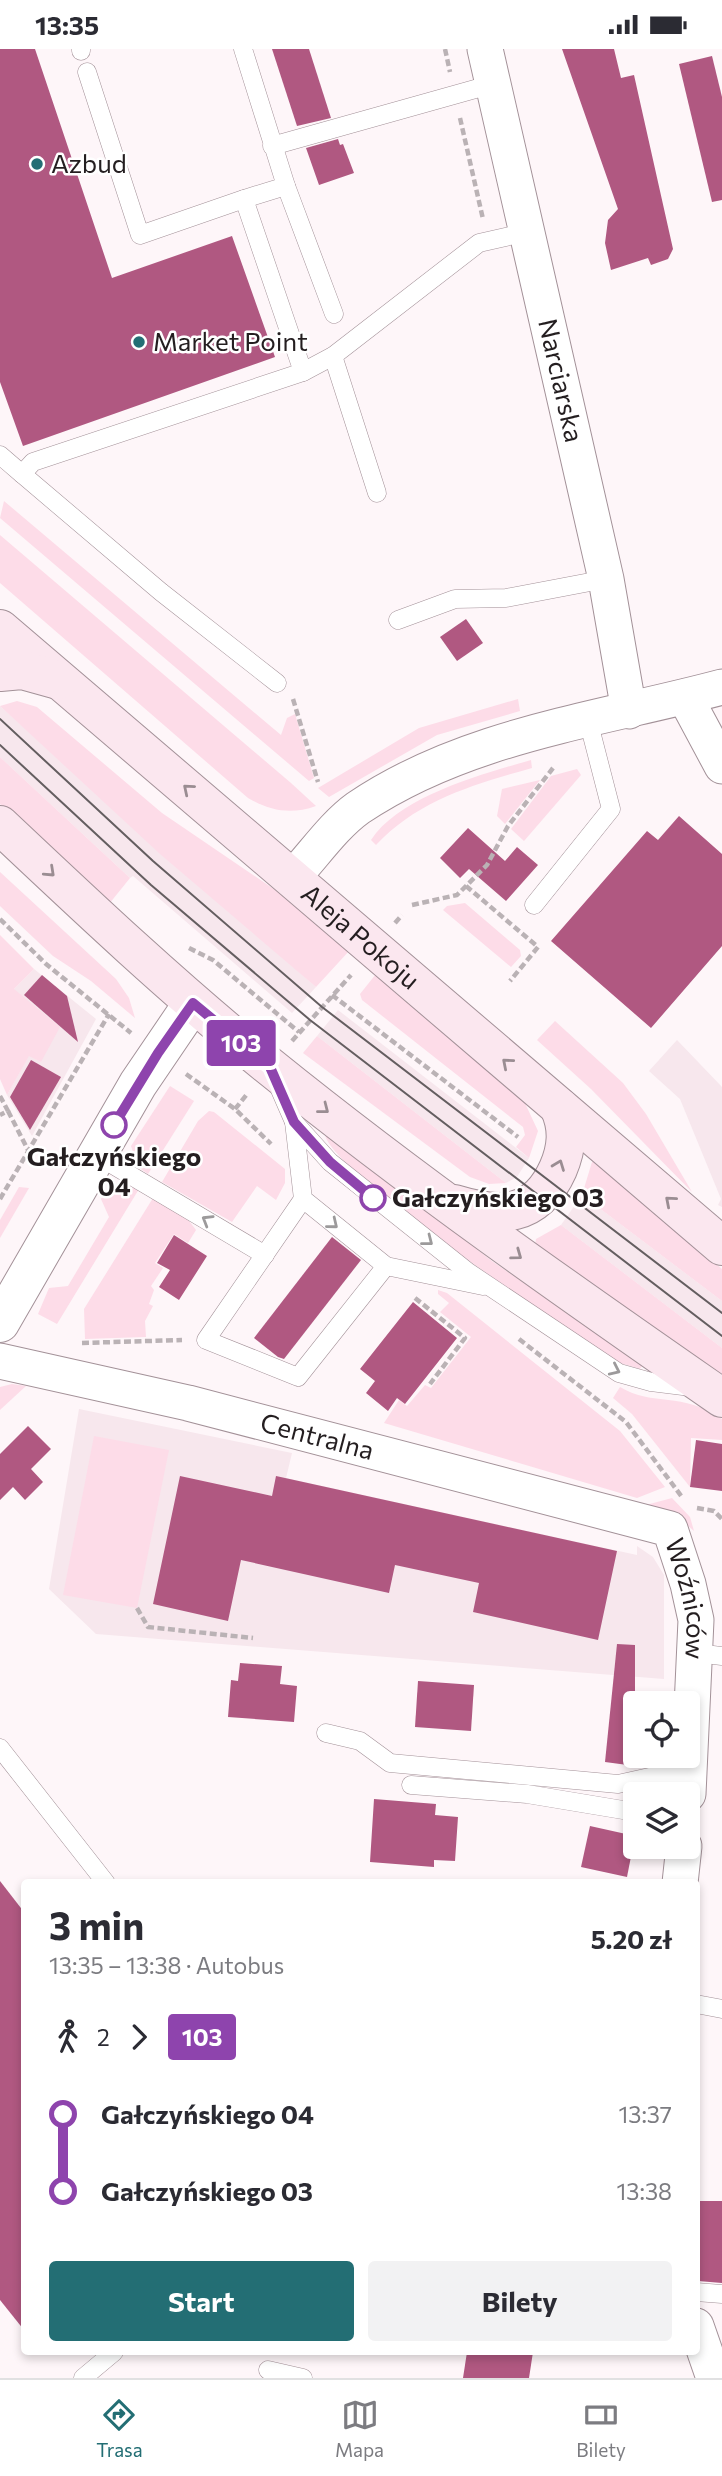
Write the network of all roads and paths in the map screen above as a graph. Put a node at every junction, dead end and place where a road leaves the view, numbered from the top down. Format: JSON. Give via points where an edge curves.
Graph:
{"nodes":[{"id":1,"x":243,"y":49,"type":"edge"},
{"id":2,"x":445,"y":49,"type":"edge"},
{"id":3,"x":485,"y":49,"type":"edge"},
{"id":4,"x":87,"y":72,"type":"dead end"},
{"id":5,"x":493,"y":85,"type":"junction"},
{"id":6,"x":455,"y":95,"type":"junction"},
{"id":7,"x":272,"y":146,"type":"junction"},
{"id":8,"x":286,"y":186,"type":"junction"},
{"id":9,"x":244,"y":199,"type":"junction"},
{"id":10,"x":485,"y":226,"type":"dead end"},
{"id":11,"x":527,"y":232,"type":"junction"},
{"id":12,"x":334,"y":314,"type":"dead end"},
{"id":13,"x":333,"y":356,"type":"junction"},
{"id":14,"x":303,"y":372,"type":"junction"},
{"id":15,"x":0,"y":455,"type":"edge"},
{"id":16,"x":22,"y":474,"type":"junction"},
{"id":17,"x":377,"y":493,"type":"dead end"},
{"id":18,"x":606,"y":579,"type":"junction"},
{"id":19,"x":398,"y":620,"type":"dead end"},
{"id":20,"x":0,"y":629,"type":"edge"},
{"id":21,"x":0,"y":672,"type":"edge"},
{"id":22,"x":60,"y":681,"type":"junction"},
{"id":23,"x":284,"y":687,"type":"joint"},
{"id":24,"x":722,"y":687,"type":"edge"},
{"id":25,"x":685,"y":697,"type":"junction"},
{"id":26,"x":629,"y":711,"type":"junction"},
{"id":27,"x":588,"y":720,"type":"junction"},
{"id":28,"x":722,"y":766,"type":"edge"},
{"id":29,"x":553,"y":768,"type":"dead end"},
{"id":30,"x":318,"y":782,"type":"dead end"},
{"id":31,"x":0,"y":825,"type":"edge"},
{"id":32,"x":292,"y":879,"type":"junction"},
{"id":33,"x":466,"y":886,"type":"junction"},
{"id":34,"x":412,"y":905,"type":"dead end"},
{"id":35,"x":534,"y":905,"type":"dead end"},
{"id":36,"x":0,"y":919,"type":"edge"},
{"id":37,"x":182,"y":942,"type":"dead end"},
{"id":38,"x":355,"y":970,"type":"dead end"},
{"id":39,"x":510,"y":981,"type":"dead end"},
{"id":40,"x":332,"y":995,"type":"junction"},
{"id":41,"x":193,"y":1003,"type":"junction"},
{"id":42,"x":109,"y":1014,"type":"junction"},
{"id":43,"x":299,"y":1032,"type":"junction"},
{"id":44,"x":135,"y":1036,"type":"dead end"},
{"id":45,"x":279,"y":1055,"type":"junction"},
{"id":46,"x":181,"y":1071,"type":"dead end"},
{"id":47,"x":0,"y":1096,"type":"edge"},
{"id":48,"x":559,"y":1107,"type":"junction"},
{"id":49,"x":8,"y":1111,"type":"junction"},
{"id":50,"x":0,"y":1115,"type":"edge"},
{"id":51,"x":294,"y":1122,"type":"junction"},
{"id":52,"x":518,"y":1137,"type":"dead end"},
{"id":53,"x":274,"y":1146,"type":"dead end"},
{"id":54,"x":28,"y":1150,"type":"junction"},
{"id":55,"x":98,"y":1156,"type":"junction"},
{"id":56,"x":0,"y":1199,"type":"edge"},
{"id":57,"x":303,"y":1199,"type":"junction"},
{"id":58,"x":442,"y":1201,"type":"junction"},
{"id":59,"x":722,"y":1246,"type":"edge"},
{"id":60,"x":265,"y":1255,"type":"junction"},
{"id":61,"x":384,"y":1269,"type":"junction"},
{"id":62,"x":491,"y":1287,"type":"junction"},
{"id":63,"x":0,"y":1322,"type":"edge"},
{"id":64,"x":513,"y":1335,"type":"dead end"},
{"id":65,"x":206,"y":1340,"type":"junction"},
{"id":66,"x":71,"y":1346,"type":"dead end"},
{"id":67,"x":0,"y":1361,"type":"edge"},
{"id":68,"x":430,"y":1384,"type":"dead end"},
{"id":69,"x":715,"y":1393,"type":"edge"},
{"id":70,"x":677,"y":1488,"type":"junction"},
{"id":71,"x":667,"y":1491,"type":"dead end"},
{"id":72,"x":632,"y":1519,"type":"joint"},
{"id":73,"x":722,"y":1519,"type":"edge"},
{"id":74,"x":137,"y":1608,"type":"dead end"},
{"id":75,"x":253,"y":1639,"type":"dead end"},
{"id":76,"x":709,"y":1654,"type":"edge"},
{"id":77,"x":326,"y":1733,"type":"dead end"},
{"id":78,"x":0,"y":1748,"type":"edge"},
{"id":79,"x":627,"y":1782,"type":"edge"},
{"id":80,"x":683,"y":1782,"type":"edge"},
{"id":81,"x":688,"y":1782,"type":"edge"},
{"id":82,"x":623,"y":1783,"type":"edge"},
{"id":83,"x":411,"y":1785,"type":"dead end"},
{"id":84,"x":623,"y":1810,"type":"edge"},
{"id":85,"x":683,"y":1859,"type":"edge"},
{"id":86,"x":103,"y":1879,"type":"edge"},
{"id":87,"x":680,"y":1879,"type":"edge"},
{"id":88,"x":700,"y":2005,"type":"edge"},
{"id":89,"x":722,"y":2009,"type":"edge"},
{"id":90,"x":700,"y":2293,"type":"edge"},
{"id":91,"x":722,"y":2294,"type":"edge"},
{"id":92,"x":700,"y":2338,"type":"edge"},
{"id":93,"x":110,"y":2355,"type":"edge"},
{"id":94,"x":268,"y":2370,"type":"dead end"},
{"id":95,"x":83,"y":2378,"type":"edge"},
{"id":96,"x":303,"y":2378,"type":"edge"},
{"id":97,"x":714,"y":2378,"type":"edge"}],
"edges":[{"from":1,"to":7,"type":"lane"},
{"from":2,"to":6,"type":"path"},
{"from":3,"to":5,"type":"street","name":"Narciarska"},
{"from":4,"to":9,"type":"lane","via":[[140,235]]},
{"from":5,"to":6,"type":"lane"},
{"from":5,"to":11,"type":"street","name":"Narciarska"},
{"from":6,"to":7,"type":"lane"},
{"from":6,"to":10,"type":"path"},
{"from":7,"to":8,"type":"lane"},
{"from":8,"to":9,"type":"lane"},
{"from":8,"to":12,"type":"lane"},
{"from":9,"to":14,"type":"lane"},
{"from":11,"to":13,"type":"lane","via":[[479,243]]},
{"from":11,"to":18,"type":"street","name":"Narciarska"},
{"from":13,"to":14,"type":"lane"},
{"from":13,"to":17,"type":"lane"},
{"from":14,"to":16,"type":"lane","via":[[33,462]]},
{"from":15,"to":16,"type":"lane"},
{"from":16,"to":23,"type":"lane","via":[[161,592]]},
{"from":18,"to":19,"type":"lane","via":[[506,598],[455,599]]},
{"from":18,"to":26,"type":"street","name":"Narciarska"},
{"from":20,"to":22,"type":"main road","name":"Aleja Pokoju"},
{"from":21,"to":22,"type":"main road","via":[[22,670]]},
{"from":32,"to":22,"type":"main road","name":"Aleja Pokoju","one_way":true},
{"from":23,"to":30,"type":"path"},
{"from":24,"to":25,"type":"street"},
{"from":25,"to":26,"type":"street"},
{"from":25,"to":28,"type":"street"},
{"from":26,"to":27,"type":"street"},
{"from":27,"to":32,"type":"street","via":[[470,751],[407,780],[356,810]]},
{"from":27,"to":35,"type":"lane","via":[[611,809]]},
{"from":29,"to":33,"type":"path","via":[[508,826],[487,865]]},
{"from":31,"to":41,"type":"main road","one_way":true},
{"from":48,"to":32,"type":"main road","name":"Aleja Pokoju","one_way":true},
{"from":33,"to":34,"type":"path","via":[[457,895]]},
{"from":33,"to":39,"type":"path","via":[[538,947]]},
{"from":36,"to":42,"type":"path","via":[[46,964]]},
{"from":37,"to":43,"type":"path","via":[[213,960]]},
{"from":38,"to":40,"type":"path"},
{"from":40,"to":43,"type":"path"},
{"from":40,"to":52,"type":"path"},
{"from":41,"to":45,"type":"main road"},
{"from":41,"to":55,"type":"street","via":[[138,1084]]},
{"from":42,"to":44,"type":"path"},
{"from":42,"to":54,"type":"path"},
{"from":43,"to":45,"type":"path"},
{"from":45,"to":51,"type":"lane"},
{"from":45,"to":58,"type":"main road","one_way":true},
{"from":46,"to":53,"type":"path","via":[[235,1109]]},
{"from":47,"to":49,"type":"path"},
{"from":58,"to":48,"type":"main road","one_way":true,"via":[[496,1213],[541,1198],[565,1149],[567,1129]]},
{"from":59,"to":48,"type":"main road","name":"Aleja Pokoju","one_way":true},
{"from":49,"to":50,"type":"path"},
{"from":49,"to":54,"type":"path"},
{"from":51,"to":57,"type":"lane"},
{"from":51,"to":62,"type":"lane","one_way":true,"via":[[330,1162]]},
{"from":54,"to":56,"type":"path"},
{"from":60,"to":55,"type":"lane","one_way":true},
{"from":55,"to":63,"type":"street"},
{"from":57,"to":60,"type":"lane"},
{"from":57,"to":61,"type":"lane","one_way":true},
{"from":58,"to":69,"type":"main road","one_way":true},
{"from":60,"to":65,"type":"lane"},
{"from":61,"to":62,"type":"lane"},
{"from":61,"to":65,"type":"lane","via":[[298,1377]]},
{"from":61,"to":68,"type":"path","via":[[465,1338]]},
{"from":62,"to":69,"type":"lane","one_way":true,"via":[[619,1373]]},
{"from":64,"to":70,"type":"path","via":[[626,1422]]},
{"from":65,"to":66,"type":"path"},
{"from":67,"to":72,"type":"street","name":"Centralna","via":[[188,1403]]},
{"from":70,"to":71,"type":"path"},
{"from":70,"to":73,"type":"path","via":[[691,1506],[714,1511]]},
{"from":72,"to":76,"type":"street","name":"Woźniców","via":[[670,1529]]},
{"from":74,"to":75,"type":"path","via":[[148,1627]]},
{"from":76,"to":81,"type":"street","name":"Woźniców"},
{"from":77,"to":82,"type":"lane","via":[[360,1741],[390,1763]]},
{"from":78,"to":86,"type":"lane"},
{"from":79,"to":80,"type":"lane","via":[[663,1774]]},
{"from":83,"to":84,"type":"lane","via":[[527,1794]]},
{"from":85,"to":87,"type":"street"},
{"from":88,"to":89,"type":"lane"},
{"from":90,"to":91,"type":"lane"},
{"from":92,"to":97,"type":"street"},
{"from":93,"to":95,"type":"lane"},
{"from":94,"to":96,"type":"lane"}]}
